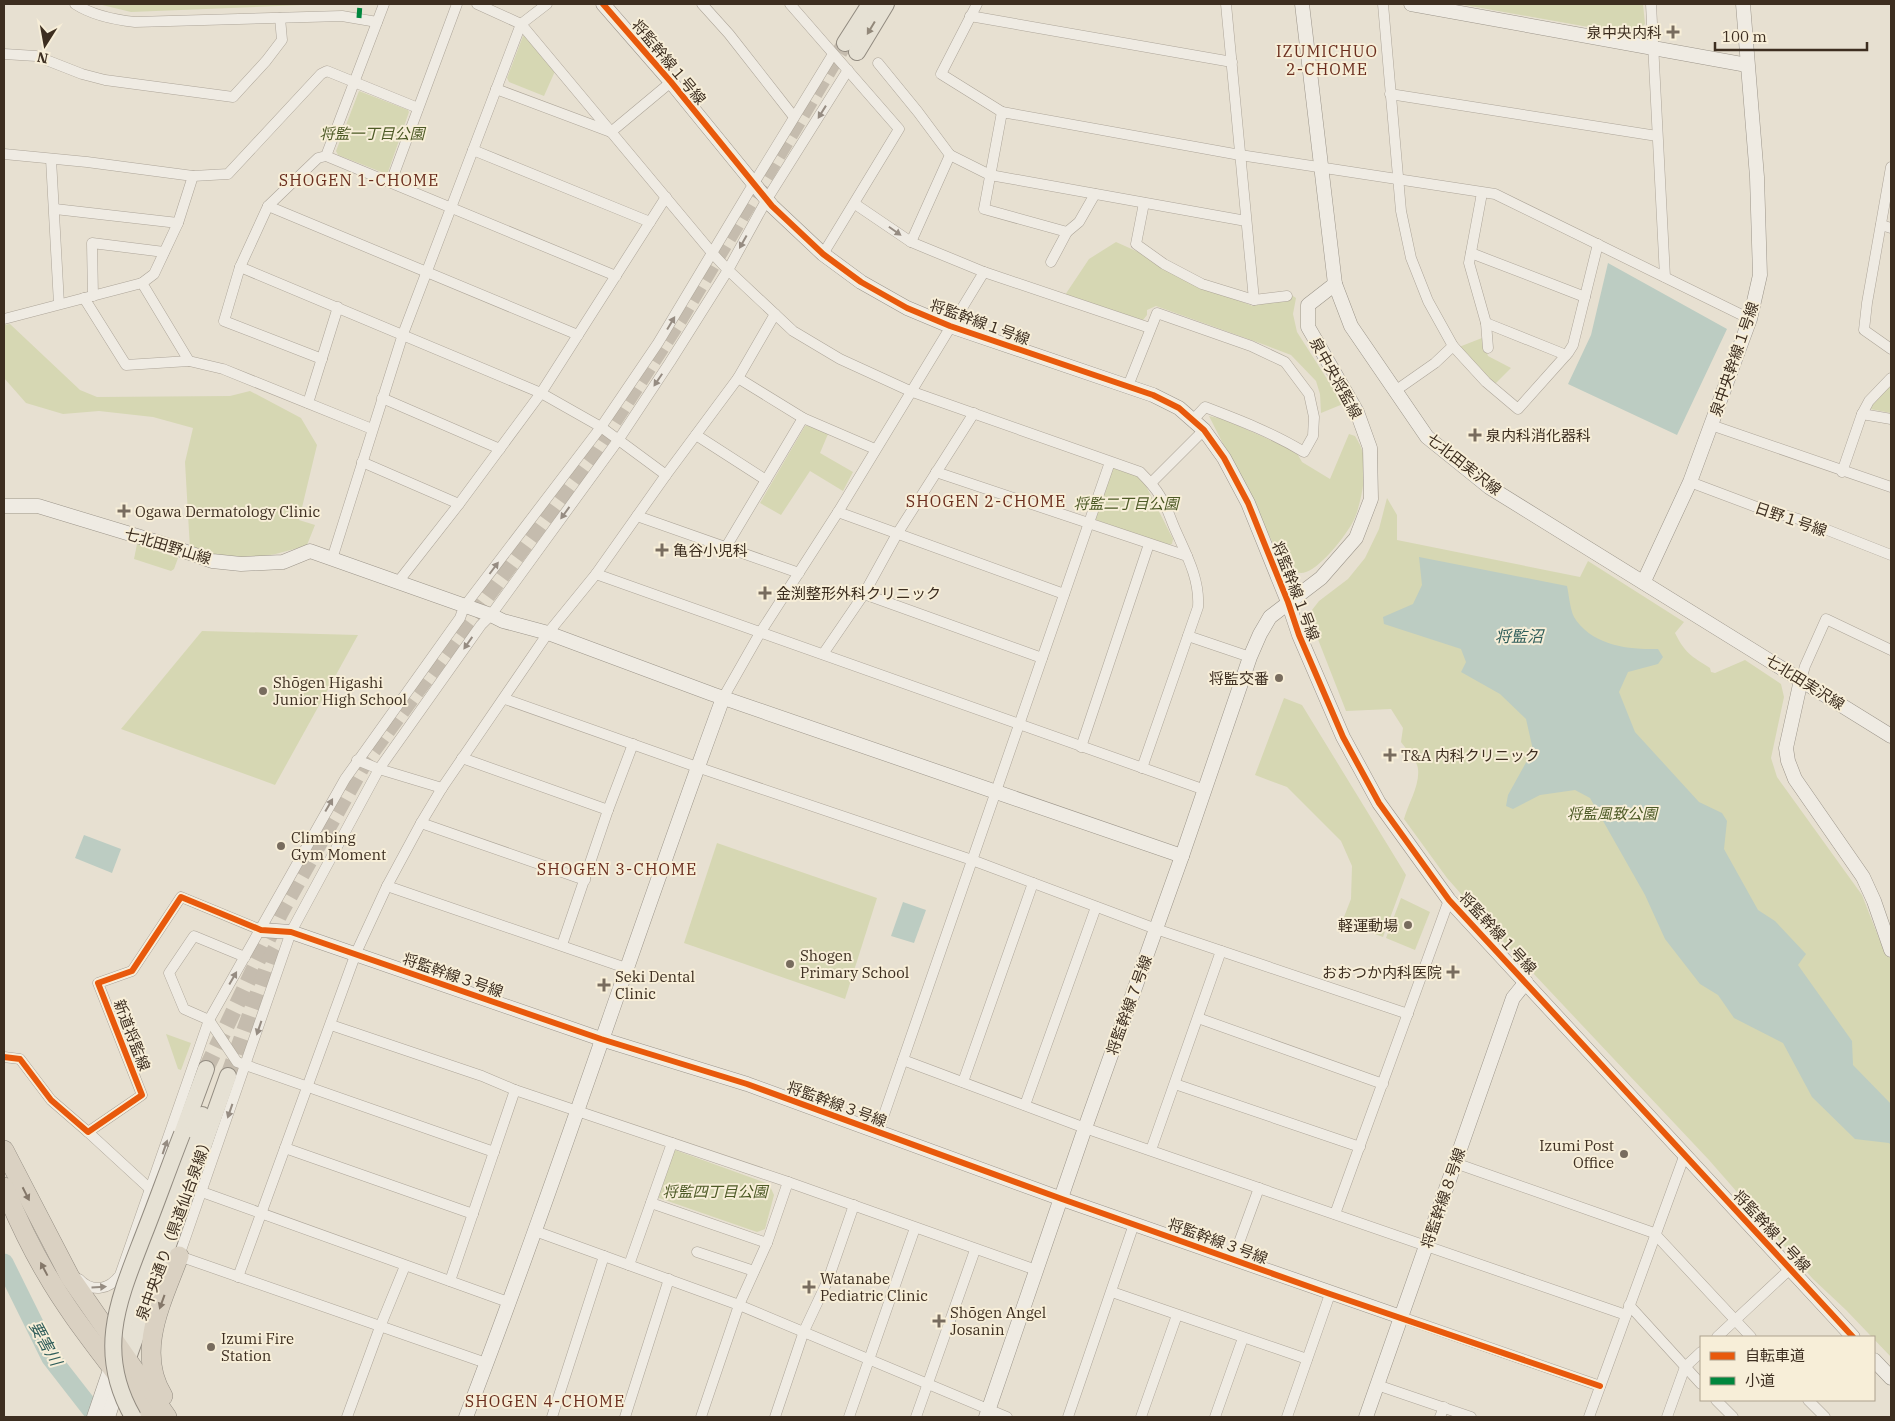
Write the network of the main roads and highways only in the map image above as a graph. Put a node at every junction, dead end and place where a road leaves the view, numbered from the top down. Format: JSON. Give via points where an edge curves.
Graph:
{"nodes":[{"id":1,"x":870,"y":4,"type":"edge"},
{"id":2,"x":886,"y":4,"type":"edge"},
{"id":3,"x":4,"y":1150,"type":"edge"},
{"id":4,"x":4,"y":1187,"type":"edge"},
{"id":5,"x":179,"y":1256,"type":"road end"},
{"id":6,"x":119,"y":1362,"type":"junction"},
{"id":7,"x":133,"y":1417,"type":"edge"},
{"id":8,"x":147,"y":1417,"type":"edge"},
{"id":9,"x":166,"y":1417,"type":"edge"},
{"id":10,"x":176,"y":1417,"type":"edge"}],
"edges":[{"from":2,"to":1,"type":"main road","one_way":true,"via":[[845,50]]},
{"from":3,"to":6,"type":"highway","one_way":true,"via":[[61,1261]]},
{"from":6,"to":4,"type":"highway","one_way":true,"via":[[79,1323],[46,1274]]},
{"from":5,"to":10,"type":"highway","one_way":true,"via":[[156,1320],[151,1356],[157,1386]]},
{"from":6,"to":7,"type":"main road","name":"泉中央通り（県道仙台泉線）","bridge":true,"via":[[126,1318],[217,1073],[182,1134],[125,1284],[114,1324],[117,1383]]},
{"from":6,"to":8,"type":"highway"},
{"from":6,"to":9,"type":"highway"}]}
